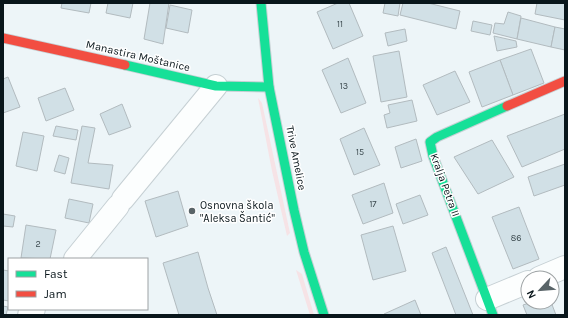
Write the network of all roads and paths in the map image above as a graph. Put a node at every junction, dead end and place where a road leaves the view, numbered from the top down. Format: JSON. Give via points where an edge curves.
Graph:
{"nodes":[{"id":1,"x":261,"y":3,"type":"edge"},
{"id":2,"x":3,"y":38,"type":"edge"},
{"id":3,"x":565,"y":81,"type":"edge"},
{"id":4,"x":216,"y":86,"type":"junction"},
{"id":5,"x":269,"y":87,"type":"junction"},
{"id":6,"x":76,"y":258,"type":"edge"},
{"id":7,"x":520,"y":287,"type":"edge"},
{"id":8,"x":490,"y":307,"type":"edge"},
{"id":9,"x":324,"y":315,"type":"edge"}],
"edges":[{"from":1,"to":5,"type":"street","name":"Trive Amelice"},
{"from":2,"to":4,"type":"street","name":"Manastira Moštanice"},
{"from":3,"to":8,"type":"street","name":"Kralja Petra II","via":[[430,142]]},
{"from":4,"to":5,"type":"street","name":"Manastira Moštanice"},
{"from":4,"to":6,"type":"street"},
{"from":5,"to":9,"type":"street","name":"Trive Amelice","via":[[301,238]]},
{"from":7,"to":8,"type":"street","name":"Kralja Petra II"}]}
